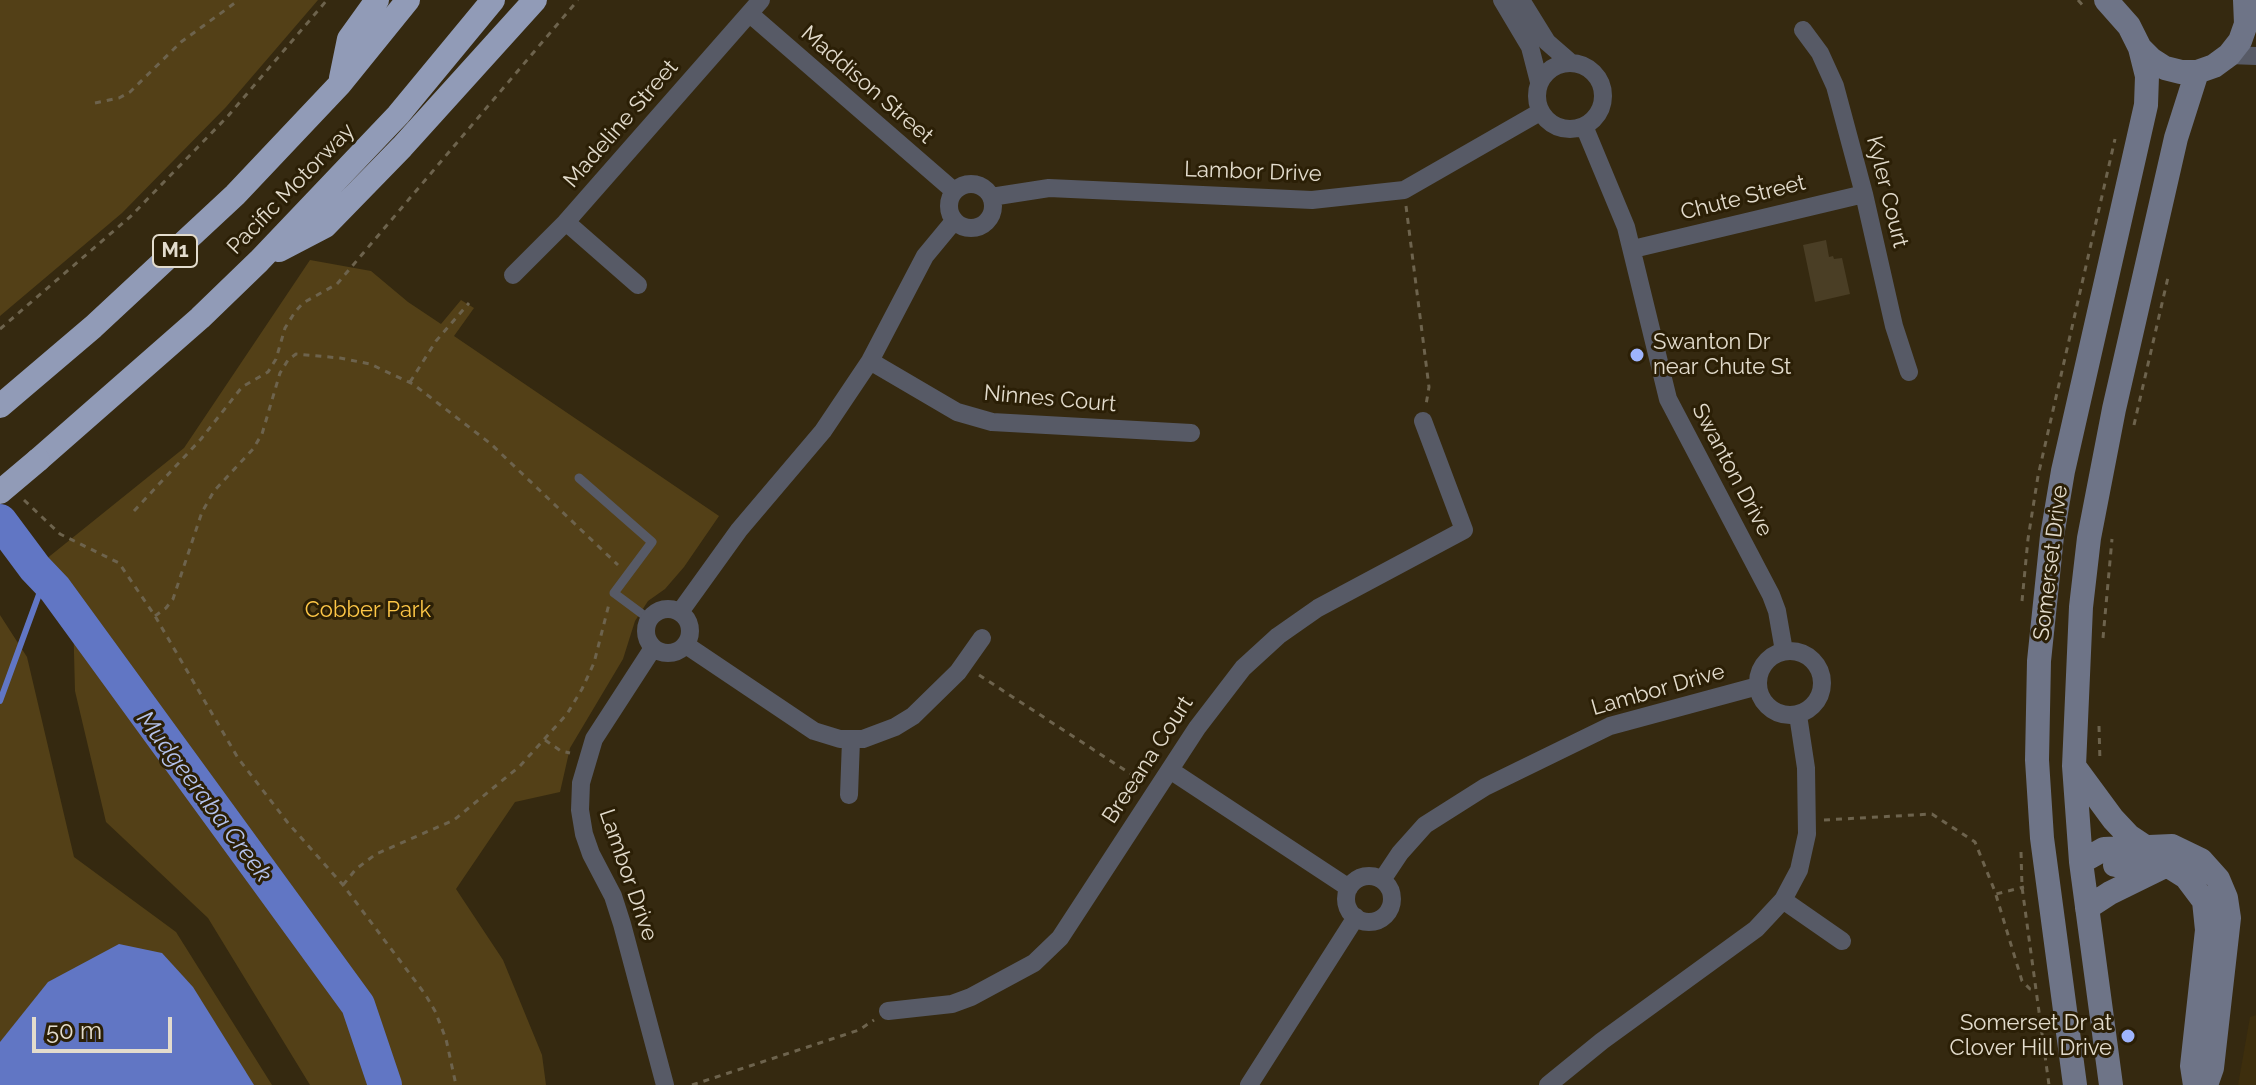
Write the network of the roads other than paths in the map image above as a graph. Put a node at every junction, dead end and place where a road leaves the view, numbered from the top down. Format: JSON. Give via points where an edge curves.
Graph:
{"nodes":[{"id":1,"x":377,"y":0,"type":"edge"},
{"id":2,"x":408,"y":0,"type":"edge"},
{"id":3,"x":493,"y":0,"type":"edge"},
{"id":4,"x":535,"y":0,"type":"edge"},
{"id":5,"x":1502,"y":0,"type":"edge"},
{"id":6,"x":1521,"y":0,"type":"edge"},
{"id":7,"x":2106,"y":0,"type":"edge"},
{"id":8,"x":2131,"y":0,"type":"edge"},
{"id":9,"x":755,"y":7,"type":"edge"},
{"id":10,"x":2249,"y":8,"type":"edge"},
{"id":11,"x":1803,"y":30,"type":"dead end"},
{"id":12,"x":2135,"y":37,"type":"junction"},
{"id":13,"x":2229,"y":55,"type":"junction"},
{"id":14,"x":2256,"y":56,"type":"edge"},
{"id":15,"x":1570,"y":62,"type":"junction"},
{"id":16,"x":2197,"y":72,"type":"junction"},
{"id":17,"x":1539,"y":82,"type":"junction"},
{"id":18,"x":340,"y":84,"type":"junction"},
{"id":19,"x":1540,"y":112,"type":"junction"},
{"id":20,"x":1584,"y":126,"type":"junction"},
{"id":21,"x":954,"y":191,"type":"junction"},
{"id":22,"x":1864,"y":194,"type":"junction"},
{"id":23,"x":991,"y":197,"type":"junction"},
{"id":24,"x":954,"y":221,"type":"junction"},
{"id":25,"x":566,"y":222,"type":"junction"},
{"id":26,"x":1633,"y":249,"type":"junction"},
{"id":27,"x":259,"y":261,"type":"junction"},
{"id":28,"x":513,"y":275,"type":"dead end"},
{"id":29,"x":638,"y":285,"type":"dead end"},
{"id":30,"x":870,"y":361,"type":"junction"},
{"id":31,"x":1909,"y":372,"type":"dead end"},
{"id":32,"x":0,"y":406,"type":"edge"},
{"id":33,"x":1423,"y":421,"type":"road end"},
{"id":34,"x":1191,"y":433,"type":"dead end"},
{"id":35,"x":579,"y":478,"type":"dead end"},
{"id":36,"x":0,"y":492,"type":"edge"},
{"id":37,"x":680,"y":612,"type":"junction"},
{"id":38,"x":649,"y":619,"type":"junction"},
{"id":39,"x":982,"y":638,"type":"dead end"},
{"id":40,"x":686,"y":645,"type":"junction"},
{"id":41,"x":653,"y":648,"type":"junction"},
{"id":42,"x":1784,"y":651,"type":"junction"},
{"id":43,"x":1758,"y":686,"type":"junction"},
{"id":44,"x":1798,"y":715,"type":"junction"},
{"id":45,"x":851,"y":740,"type":"junction"},
{"id":46,"x":2074,"y":766,"type":"junction"},
{"id":47,"x":1170,"y":770,"type":"junction"},
{"id":48,"x":849,"y":795,"type":"dead end"},
{"id":49,"x":2144,"y":846,"type":"junction"},
{"id":50,"x":2081,"y":862,"type":"junction"},
{"id":51,"x":2167,"y":865,"type":"junction"},
{"id":52,"x":2039,"y":876,"type":"junction"},
{"id":53,"x":1382,"y":880,"type":"junction"},
{"id":54,"x":1349,"y":888,"type":"junction"},
{"id":55,"x":1783,"y":900,"type":"junction"},
{"id":56,"x":2087,"y":908,"type":"junction"},
{"id":57,"x":1356,"y":917,"type":"junction"},
{"id":58,"x":1842,"y":941,"type":"dead end"},
{"id":59,"x":888,"y":1011,"type":"road end"},
{"id":60,"x":665,"y":1085,"type":"edge"},
{"id":61,"x":1249,"y":1085,"type":"edge"},
{"id":62,"x":1548,"y":1085,"type":"edge"},
{"id":63,"x":2075,"y":1085,"type":"edge"},
{"id":64,"x":2111,"y":1085,"type":"edge"},
{"id":65,"x":2195,"y":1085,"type":"edge"},
{"id":66,"x":2206,"y":1085,"type":"edge"}],
"edges":[{"from":1,"to":18,"type":"highway","via":[[349,39]]},
{"from":2,"to":18,"type":"highway","name":"Pacific Motorway","number":"M1"},
{"from":3,"to":27,"type":"highway","name":"Pacific Motorway","via":[[398,115]]},
{"from":4,"to":27,"type":"highway","via":[[325,226]]},
{"from":5,"to":17,"type":"street","via":[[1530,47]]},
{"from":6,"to":15,"type":"street","via":[[1547,42]]},
{"from":7,"to":12,"type":"main road"},
{"from":8,"to":12,"type":"main road","name":"Somerset Drive"},
{"from":9,"to":21,"type":"street","name":"Maddison Street"},
{"from":9,"to":25,"type":"street","name":"Madeline Street"},
{"from":10,"to":13,"type":"main road","via":[[2240,41]]},
{"from":11,"to":22,"type":"street","name":"Kyler Court","via":[[1835,86]]},
{"from":12,"to":16,"type":"main road","via":[[2165,68]]},
{"from":12,"to":52,"type":"main road","name":"Somerset Drive","via":[[2147,76],[2146,105],[2052,536],[2039,661]]},
{"from":13,"to":14,"type":"street"},
{"from":13,"to":16,"type":"main road"},
{"from":15,"to":17,"type":"street","via":[[1552,68]]},
{"from":15,"to":20,"type":"street","via":[[1591,70],[1602,88],[1600,111]]},
{"from":16,"to":46,"type":"main road","name":"Somerset Drive","via":[[2176,138],[2094,511],[2081,607]]},
{"from":17,"to":19,"type":"street"},
{"from":18,"to":32,"type":"highway","name":"Pacific Motorway","number":"M1","via":[[235,195]]},
{"from":19,"to":20,"type":"street","via":[[1560,128]]},
{"from":19,"to":23,"type":"street","name":"Lambor Drive","via":[[1404,190],[1312,200],[1049,188]]},
{"from":20,"to":26,"type":"street","name":"Swanton Drive"},
{"from":21,"to":23,"type":"street","name":"Lambor Drive","via":[[978,185]]},
{"from":21,"to":24,"type":"street","via":[[948,206]]},
{"from":22,"to":26,"type":"street","name":"Chute Street"},
{"from":22,"to":31,"type":"street","name":"Kyler Court"},
{"from":23,"to":24,"type":"street","via":[[993,211],[986,223],[973,229]]},
{"from":24,"to":30,"type":"street","via":[[925,256]]},
{"from":25,"to":28,"type":"street","name":"Madeline Street"},
{"from":25,"to":29,"type":"street"},
{"from":26,"to":42,"type":"street","name":"Swanton Drive","via":[[1668,399],[1771,595]]},
{"from":27,"to":36,"type":"highway","name":"Pacific Motorway","bridge":true},
{"from":30,"to":34,"type":"street","name":"Ninnes Court","via":[[957,412],[992,422]]},
{"from":30,"to":37,"type":"street","via":[[823,431],[739,530]]},
{"from":33,"to":47,"type":"street","name":"Breeana Court","via":[[1464,530],[1349,590],[1278,636],[1227,686]]},
{"from":35,"to":38,"type":"lane","via":[[652,542],[614,593]]},
{"from":37,"to":38,"type":"street","via":[[667,608]]},
{"from":37,"to":40,"type":"street","via":[[689,624]]},
{"from":38,"to":41,"type":"street","via":[[645,634]]},
{"from":39,"to":45,"type":"street","via":[[968,660],[913,716],[880,734]]},
{"from":40,"to":41,"type":"street","via":[[670,654]]},
{"from":40,"to":45,"type":"street","via":[[799,722]]},
{"from":41,"to":60,"type":"street","name":"Lambor Drive","via":[[587,757],[580,810],[591,854],[622,924]]},
{"from":42,"to":43,"type":"street","via":[[1766,662]]},
{"from":42,"to":44,"type":"street","via":[[1812,660],[1822,677],[1816,704]]},
{"from":43,"to":44,"type":"street","via":[[1768,708]]},
{"from":43,"to":53,"type":"street","name":"Lambor Drive","via":[[1610,726],[1485,787],[1425,825]]},
{"from":44,"to":55,"type":"street","via":[[1808,820],[1799,870]]},
{"from":45,"to":48,"type":"street"},
{"from":46,"to":49,"type":"main road","via":[[2113,819]]},
{"from":46,"to":50,"type":"main road","name":"Somerset Drive"},
{"from":47,"to":54,"type":"street"},
{"from":47,"to":59,"type":"street","name":"Breeana Court","via":[[1060,938],[1034,963],[952,1004]]},
{"from":49,"to":50,"type":"main road","via":[[2104,849]]},
{"from":49,"to":66,"type":"main road","via":[[2172,846],[2201,860],[2226,898],[2229,918]]},
{"from":50,"to":51,"type":"main road"},
{"from":50,"to":52,"type":"main road"},
{"from":50,"to":56,"type":"main road","name":"Somerset Drive"},
{"from":51,"to":56,"type":"main road"},
{"from":51,"to":65,"type":"main road","via":[[2199,891],[2207,913],[2192,1066]]},
{"from":52,"to":63,"type":"main road","name":"Somerset Drive"},
{"from":53,"to":54,"type":"street","via":[[1362,877]]},
{"from":53,"to":57,"type":"street","via":[[1390,891],[1388,912],[1376,920]]},
{"from":54,"to":57,"type":"street","via":[[1347,905]]},
{"from":55,"to":58,"type":"street"},
{"from":55,"to":62,"type":"street","via":[[1756,929]]},
{"from":56,"to":64,"type":"main road","name":"Somerset Drive"},
{"from":57,"to":61,"type":"street"}]}
